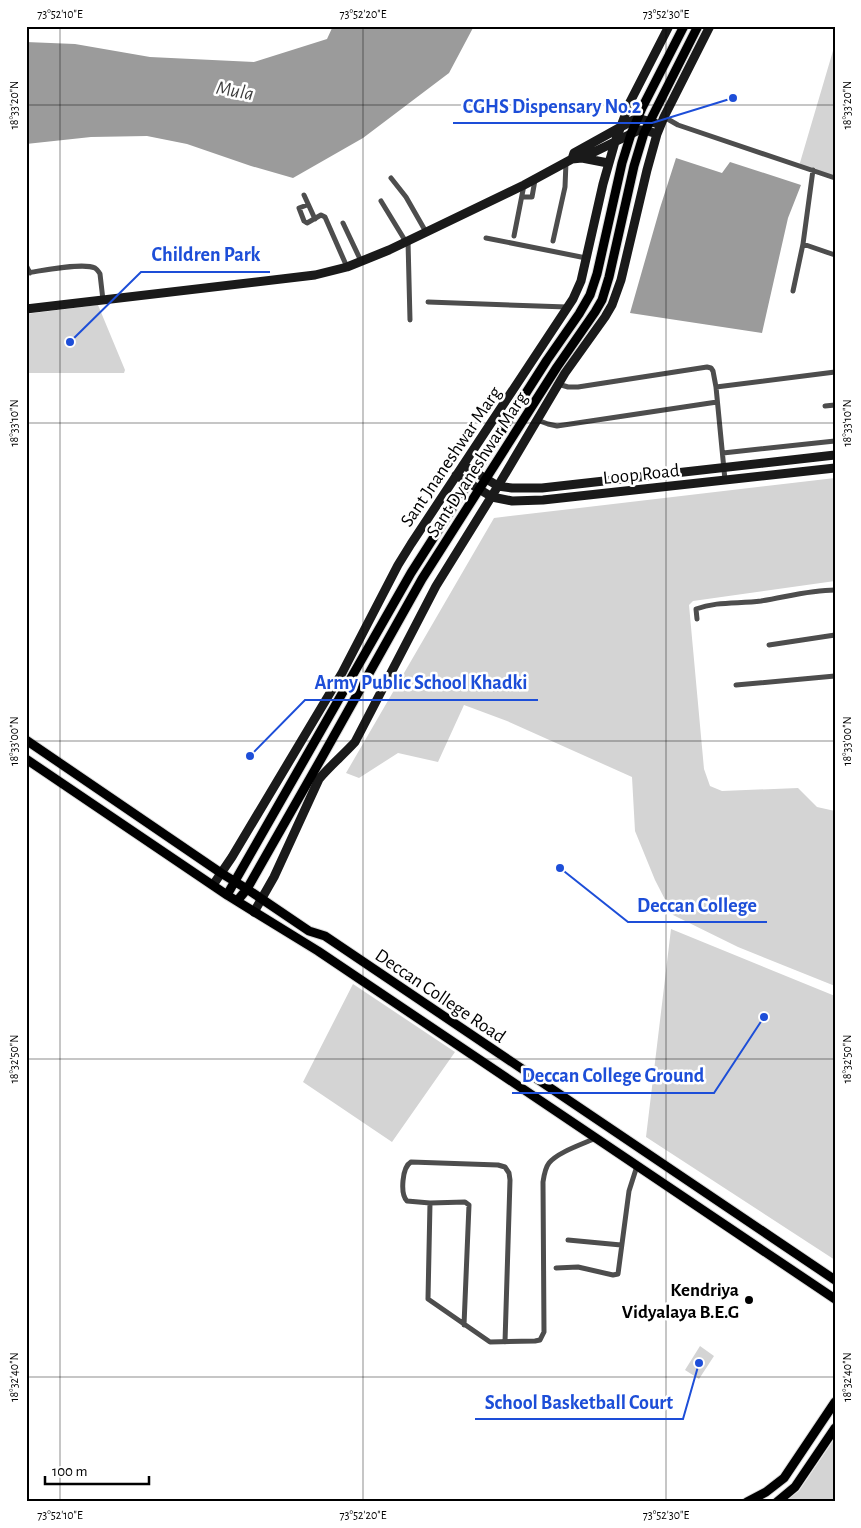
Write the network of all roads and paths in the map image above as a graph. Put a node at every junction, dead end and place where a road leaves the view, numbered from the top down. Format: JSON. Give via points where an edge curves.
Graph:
{"nodes":[{"id":1,"x":669,"y":26,"type":"edge"},
{"id":2,"x":684,"y":26,"type":"edge"},
{"id":3,"x":698,"y":26,"type":"edge"},
{"id":4,"x":710,"y":26,"type":"edge"},
{"id":5,"x":637,"y":118,"type":"junction"},
{"id":6,"x":660,"y":125,"type":"junction"},
{"id":7,"x":621,"y":126,"type":"junction"},
{"id":8,"x":647,"y":126,"type":"junction"},
{"id":9,"x":631,"y":134,"type":"junction"},
{"id":10,"x":615,"y":142,"type":"junction"},
{"id":11,"x":582,"y":158,"type":"junction"},
{"id":12,"x":569,"y":161,"type":"junction"},
{"id":13,"x":608,"y":163,"type":"junction"},
{"id":14,"x":813,"y":170,"type":"junction"},
{"id":15,"x":391,"y":178,"type":"dead end"},
{"id":16,"x":835,"y":178,"type":"edge"},
{"id":17,"x":535,"y":179,"type":"junction"},
{"id":18,"x":524,"y":185,"type":"junction"},
{"id":19,"x":304,"y":196,"type":"dead end"},
{"id":20,"x":522,"y":197,"type":"junction"},
{"id":21,"x":381,"y":201,"type":"dead end"},
{"id":22,"x":307,"y":205,"type":"junction"},
{"id":23,"x":315,"y":219,"type":"junction"},
{"id":24,"x":343,"y":223,"type":"dead end"},
{"id":25,"x":427,"y":233,"type":"junction"},
{"id":26,"x":514,"y":236,"type":"dead end"},
{"id":27,"x":486,"y":238,"type":"dead end"},
{"id":28,"x":407,"y":241,"type":"junction"},
{"id":29,"x":553,"y":241,"type":"dead end"},
{"id":30,"x":803,"y":244,"type":"junction"},
{"id":31,"x":835,"y":255,"type":"edge"},
{"id":32,"x":586,"y":258,"type":"junction"},
{"id":33,"x":361,"y":261,"type":"junction"},
{"id":34,"x":26,"y":265,"type":"edge"},
{"id":35,"x":347,"y":267,"type":"junction"},
{"id":36,"x":28,"y":273,"type":"edge"},
{"id":37,"x":793,"y":291,"type":"dead end"},
{"id":38,"x":103,"y":300,"type":"junction"},
{"id":39,"x":428,"y":302,"type":"dead end"},
{"id":40,"x":568,"y":307,"type":"junction"},
{"id":41,"x":26,"y":309,"type":"edge"},
{"id":42,"x":410,"y":320,"type":"dead end"},
{"id":43,"x":835,"y":372,"type":"edge"},
{"id":44,"x":558,"y":384,"type":"junction"},
{"id":45,"x":716,"y":388,"type":"junction"},
{"id":46,"x":717,"y":402,"type":"junction"},
{"id":47,"x":835,"y":405,"type":"edge"},
{"id":48,"x":825,"y":406,"type":"dead end"},
{"id":49,"x":537,"y":420,"type":"junction"},
{"id":50,"x":835,"y":441,"type":"edge"},
{"id":51,"x":723,"y":453,"type":"junction"},
{"id":52,"x":835,"y":455,"type":"edge"},
{"id":53,"x":463,"y":465,"type":"junction"},
{"id":54,"x":724,"y":468,"type":"junction"},
{"id":55,"x":835,"y":468,"type":"edge"},
{"id":56,"x":476,"y":472,"type":"junction"},
{"id":57,"x":456,"y":475,"type":"junction"},
{"id":58,"x":487,"y":479,"type":"junction"},
{"id":59,"x":725,"y":480,"type":"junction"},
{"id":60,"x":469,"y":483,"type":"junction"},
{"id":61,"x":498,"y":486,"type":"junction"},
{"id":62,"x":480,"y":490,"type":"junction"},
{"id":63,"x":492,"y":497,"type":"junction"},
{"id":64,"x":835,"y":590,"type":"edge"},
{"id":65,"x":697,"y":619,"type":"dead end"},
{"id":66,"x":835,"y":635,"type":"edge"},
{"id":67,"x":769,"y":645,"type":"dead end"},
{"id":68,"x":835,"y":676,"type":"edge"},
{"id":69,"x":736,"y":685,"type":"dead end"},
{"id":70,"x":26,"y":740,"type":"edge"},
{"id":71,"x":26,"y":759,"type":"edge"},
{"id":72,"x":321,"y":759,"type":"junction"},
{"id":73,"x":330,"y":766,"type":"junction"},
{"id":74,"x":221,"y":873,"type":"junction"},
{"id":75,"x":235,"y":882,"type":"junction"},
{"id":76,"x":213,"y":885,"type":"junction"},
{"id":77,"x":247,"y":889,"type":"junction"},
{"id":78,"x":228,"y":895,"type":"junction"},
{"id":79,"x":261,"y":899,"type":"junction"},
{"id":80,"x":237,"y":901,"type":"junction"},
{"id":81,"x":254,"y":912,"type":"junction"},
{"id":82,"x":596,"y":1138,"type":"junction"},
{"id":83,"x":637,"y":1166,"type":"junction"},
{"id":84,"x":430,"y":1203,"type":"junction"},
{"id":85,"x":568,"y":1240,"type":"dead end"},
{"id":86,"x":621,"y":1245,"type":"junction"},
{"id":87,"x":556,"y":1268,"type":"dead end"},
{"id":88,"x":835,"y":1280,"type":"edge"},
{"id":89,"x":835,"y":1299,"type":"edge"},
{"id":90,"x":464,"y":1325,"type":"junction"},
{"id":91,"x":505,"y":1342,"type":"junction"},
{"id":92,"x":835,"y":1402,"type":"edge"},
{"id":93,"x":835,"y":1428,"type":"edge"},
{"id":94,"x":747,"y":1502,"type":"edge"},
{"id":95,"x":777,"y":1502,"type":"edge"}],
"edges":[{"from":1,"to":7,"type":"street","name":"Sant Jnaneshwar Marg"},
{"from":2,"to":5,"type":"main road","name":"Sant Dyaneshwar Marg"},
{"from":3,"to":8,"type":"main road","name":"Sant Dyaneshwar Marg"},
{"from":4,"to":6,"type":"street"},
{"from":5,"to":7,"type":"street"},
{"from":5,"to":8,"type":"street"},
{"from":5,"to":9,"type":"main road","name":"Sant Dyaneshwar Marg"},
{"from":6,"to":8,"type":"street"},
{"from":6,"to":14,"type":"street","via":[[678,125]]},
{"from":6,"to":44,"type":"street","via":[[614,300]]},
{"from":7,"to":10,"type":"street","name":"Sant Jnaneshwar Marg"},
{"from":7,"to":12,"type":"street","via":[[574,153]]},
{"from":8,"to":9,"type":"street"},
{"from":8,"to":58,"type":"main road","name":"Sant Dyaneshwar Marg","via":[[634,166],[602,300]]},
{"from":9,"to":10,"type":"street"},
{"from":9,"to":56,"type":"main road","name":"Sant Dyaneshwar Marg","via":[[598,274],[590,295]]},
{"from":10,"to":11,"type":"street"},
{"from":10,"to":13,"type":"street","name":"Sant Jnaneshwar Marg"},
{"from":11,"to":12,"type":"street"},
{"from":11,"to":13,"type":"street"},
{"from":12,"to":17,"type":"street"},
{"from":12,"to":29,"type":"street"},
{"from":13,"to":32,"type":"street","name":"Sant Jnaneshwar Marg"},
{"from":14,"to":16,"type":"street"},
{"from":14,"to":30,"type":"street"},
{"from":15,"to":25,"type":"street"},
{"from":17,"to":18,"type":"street"},
{"from":17,"to":20,"type":"street","via":[[532,197]]},
{"from":18,"to":20,"type":"street"},
{"from":18,"to":25,"type":"street"},
{"from":19,"to":22,"type":"street"},
{"from":20,"to":26,"type":"street"},
{"from":21,"to":28,"type":"street"},
{"from":22,"to":23,"type":"street"},
{"from":22,"to":23,"type":"street","via":[[299,208],[304,221],[307,223]]},
{"from":23,"to":35,"type":"street","via":[[325,217]]},
{"from":24,"to":33,"type":"street"},
{"from":25,"to":28,"type":"street"},
{"from":27,"to":32,"type":"street"},
{"from":28,"to":33,"type":"street"},
{"from":28,"to":42,"type":"street"},
{"from":30,"to":31,"type":"street"},
{"from":30,"to":37,"type":"street"},
{"from":32,"to":40,"type":"street","name":"Sant Jnaneshwar Marg","via":[[578,290]]},
{"from":33,"to":35,"type":"street"},
{"from":34,"to":36,"type":"street"},
{"from":35,"to":38,"type":"street","via":[[315,276]]},
{"from":36,"to":38,"type":"street","via":[[94,268],[100,274]]},
{"from":38,"to":41,"type":"street"},
{"from":39,"to":40,"type":"street"},
{"from":40,"to":53,"type":"street","name":"Sant Jnaneshwar Marg"},
{"from":43,"to":45,"type":"street"},
{"from":44,"to":45,"type":"street","via":[[578,388],[708,367],[714,371]]},
{"from":44,"to":49,"type":"street"},
{"from":45,"to":46,"type":"street"},
{"from":46,"to":49,"type":"street","via":[[557,426]]},
{"from":46,"to":51,"type":"street"},
{"from":47,"to":48,"type":"street"},
{"from":49,"to":61,"type":"street"},
{"from":50,"to":51,"type":"street"},
{"from":51,"to":54,"type":"street"},
{"from":52,"to":54,"type":"street","name":"Loop Road"},
{"from":53,"to":56,"type":"street","name":"Loop Road"},
{"from":53,"to":57,"type":"street","name":"Sant Jnaneshwar Marg"},
{"from":54,"to":59,"type":"street"},
{"from":54,"to":61,"type":"street","name":"Loop Road","via":[[542,488]]},
{"from":55,"to":59,"type":"street","name":"Loop Road"},
{"from":56,"to":58,"type":"street","name":"Loop Road"},
{"from":56,"to":60,"type":"main road","name":"Sant Dyaneshwar Marg"},
{"from":57,"to":60,"type":"street","name":"Loop Road"},
{"from":57,"to":74,"type":"street","name":"Sant Jnaneshwar Marg","via":[[398,565],[342,673]]},
{"from":58,"to":61,"type":"street","name":"Loop Road"},
{"from":58,"to":62,"type":"main road","name":"Sant Dyaneshwar Marg"},
{"from":59,"to":63,"type":"street","name":"Loop Road","via":[[543,500],[512,501]]},
{"from":60,"to":62,"type":"street","name":"Loop Road"},
{"from":60,"to":75,"type":"main road","name":"Sant Dyaneshwar Marg","via":[[411,573]]},
{"from":61,"to":63,"type":"street"},
{"from":62,"to":63,"type":"street","name":"Loop Road"},
{"from":62,"to":72,"type":"main road","name":"Sant Dyaneshwar Marg","via":[[422,579]]},
{"from":63,"to":73,"type":"street","via":[[436,586],[355,742]]},
{"from":64,"to":65,"type":"street","via":[[705,606],[696,609]]},
{"from":66,"to":67,"type":"street"},
{"from":68,"to":69,"type":"street"},
{"from":70,"to":74,"type":"main road","name":"Deccan College Road"},
{"from":71,"to":76,"type":"main road","name":"Deccan College Road"},
{"from":72,"to":73,"type":"main road"},
{"from":72,"to":77,"type":"main road","name":"Sant Dyaneshwar Marg"},
{"from":73,"to":79,"type":"street","via":[[319,780]]},
{"from":74,"to":75,"type":"main road","name":"Deccan College Road"},
{"from":74,"to":76,"type":"street","name":"Sant Jnaneshwar Marg"},
{"from":75,"to":77,"type":"main road","name":"Deccan College Road"},
{"from":75,"to":78,"type":"main road","name":"Sant Dyaneshwar Marg"},
{"from":76,"to":78,"type":"main road","name":"Deccan College Road"},
{"from":77,"to":79,"type":"main road","name":"Deccan College Road"},
{"from":77,"to":80,"type":"main road","name":"Sant Dyaneshwar Marg"},
{"from":78,"to":80,"type":"main road","name":"Deccan College Road"},
{"from":79,"to":81,"type":"street"},
{"from":79,"to":88,"type":"main road","name":"Deccan College Road","via":[[309,931],[325,936]]},
{"from":80,"to":81,"type":"main road","name":"Deccan College Road"},
{"from":81,"to":82,"type":"main road","name":"Deccan College Road","via":[[318,951]]},
{"from":82,"to":83,"type":"main road","name":"Deccan College Road"},
{"from":82,"to":91,"type":"street","via":[[548,1164],[543,1182],[544,1332],[540,1340]]},
{"from":83,"to":86,"type":"street","via":[[629,1191]]},
{"from":83,"to":89,"type":"main road","name":"Deccan College Road"},
{"from":84,"to":90,"type":"street","via":[[428,1299]]},
{"from":84,"to":90,"type":"street","via":[[465,1202],[469,1205]]},
{"from":84,"to":91,"type":"street","via":[[407,1201],[404,1197],[404,1169],[411,1162],[498,1165],[509,1173]]},
{"from":85,"to":86,"type":"street"},
{"from":86,"to":87,"type":"street","via":[[618,1274],[578,1267]]},
{"from":90,"to":91,"type":"street","via":[[490,1342]]},
{"from":92,"to":94,"type":"main road","via":[[784,1478]]},
{"from":93,"to":95,"type":"main road","via":[[795,1488]]}]}
